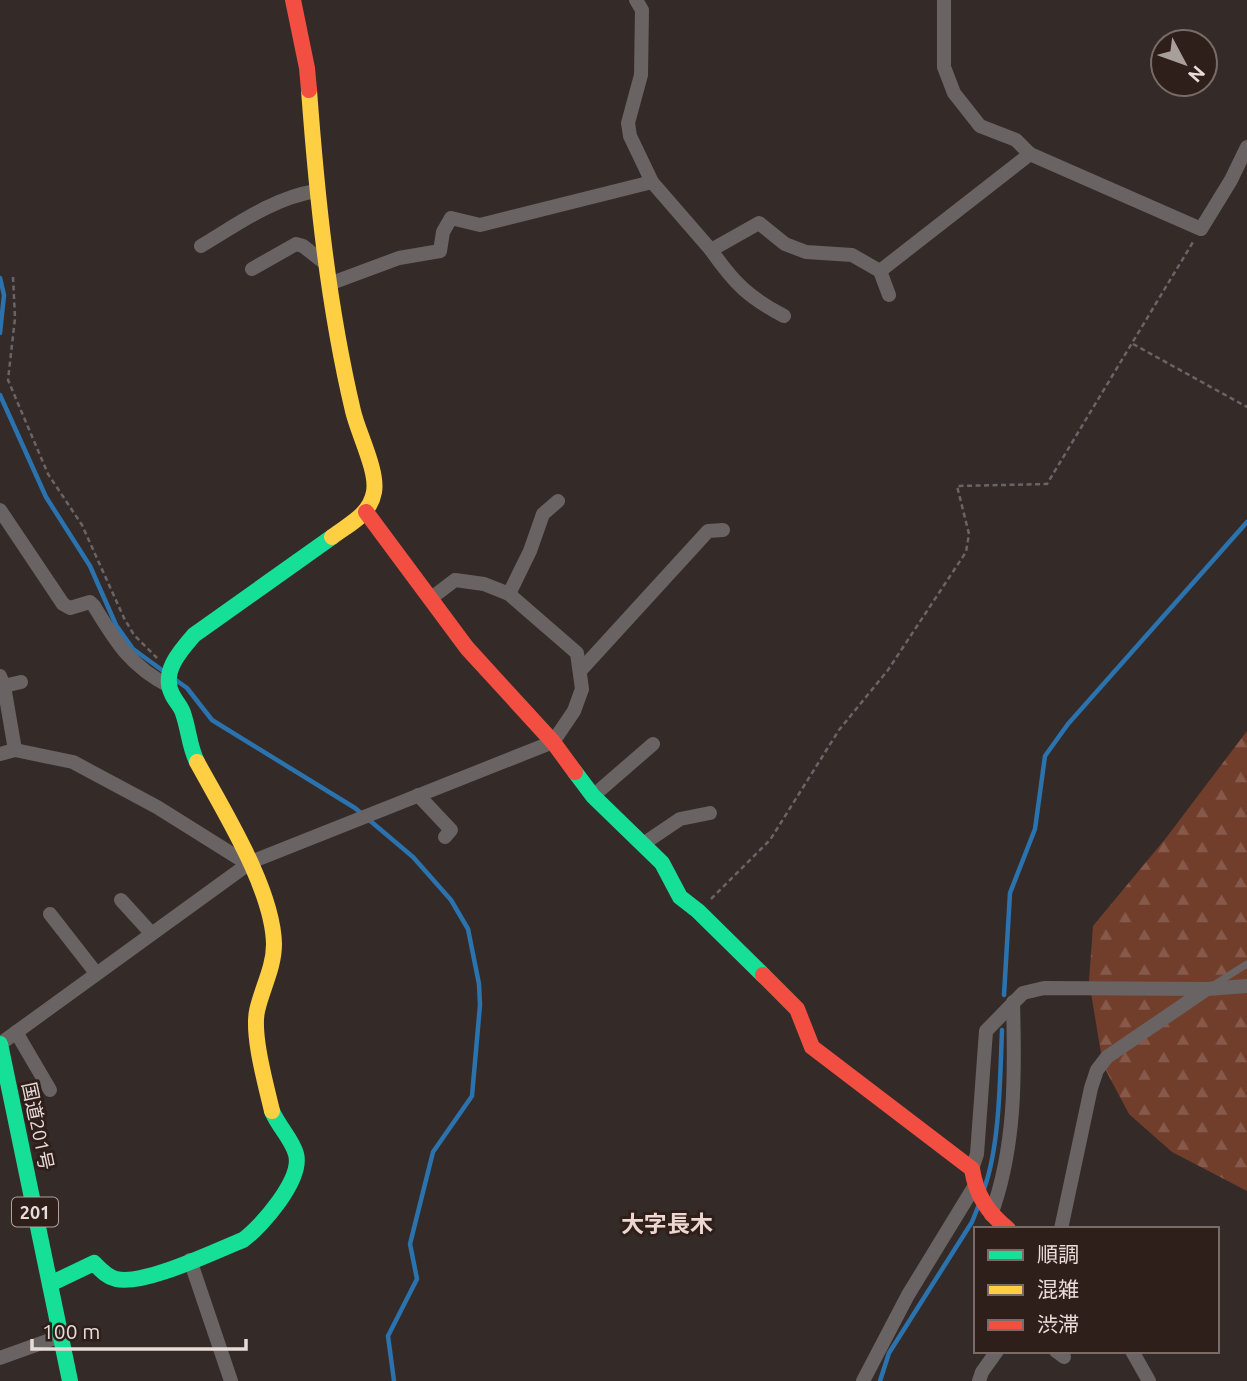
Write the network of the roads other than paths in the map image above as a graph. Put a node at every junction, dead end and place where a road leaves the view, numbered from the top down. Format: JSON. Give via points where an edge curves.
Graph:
{"nodes":[{"id":1,"x":293,"y":0,"type":"edge"},
{"id":2,"x":636,"y":0,"type":"edge"},
{"id":3,"x":944,"y":0,"type":"edge"},
{"id":4,"x":1247,"y":148,"type":"edge"},
{"id":5,"x":1030,"y":154,"type":"junction"},
{"id":6,"x":652,"y":182,"type":"junction"},
{"id":7,"x":316,"y":191,"type":"junction"},
{"id":8,"x":201,"y":246,"type":"dead end"},
{"id":9,"x":712,"y":250,"type":"junction"},
{"id":10,"x":326,"y":264,"type":"junction"},
{"id":11,"x":252,"y":269,"type":"dead end"},
{"id":12,"x":880,"y":271,"type":"junction"},
{"id":13,"x":329,"y":284,"type":"junction"},
{"id":14,"x":889,"y":295,"type":"dead end"},
{"id":15,"x":784,"y":316,"type":"dead end"},
{"id":16,"x":558,"y":501,"type":"dead end"},
{"id":17,"x":0,"y":510,"type":"edge"},
{"id":18,"x":366,"y":512,"type":"junction"},
{"id":19,"x":723,"y":530,"type":"dead end"},
{"id":20,"x":509,"y":594,"type":"junction"},
{"id":21,"x":430,"y":599,"type":"junction"},
{"id":22,"x":580,"y":671,"type":"junction"},
{"id":23,"x":170,"y":674,"type":"junction"},
{"id":24,"x":21,"y":682,"type":"dead end"},
{"id":25,"x":2,"y":683,"type":"edge"},
{"id":26,"x":553,"y":741,"type":"junction"},
{"id":27,"x":653,"y":744,"type":"dead end"},
{"id":28,"x":15,"y":750,"type":"junction"},
{"id":29,"x":0,"y":754,"type":"edge"},
{"id":30,"x":418,"y":795,"type":"junction"},
{"id":31,"x":593,"y":796,"type":"junction"},
{"id":32,"x":710,"y":813,"type":"dead end"},
{"id":33,"x":445,"y":836,"type":"dead end"},
{"id":34,"x":643,"y":844,"type":"junction"},
{"id":35,"x":249,"y":863,"type":"junction"},
{"id":36,"x":121,"y":901,"type":"dead end"},
{"id":37,"x":50,"y":914,"type":"dead end"},
{"id":38,"x":151,"y":933,"type":"junction"},
{"id":39,"x":1247,"y":964,"type":"edge"},
{"id":40,"x":96,"y":973,"type":"junction"},
{"id":41,"x":1247,"y":986,"type":"edge"},
{"id":42,"x":1207,"y":989,"type":"junction"},
{"id":43,"x":1013,"y":1002,"type":"junction"},
{"id":44,"x":16,"y":1032,"type":"junction"},
{"id":45,"x":0,"y":1044,"type":"edge"},
{"id":46,"x":50,"y":1090,"type":"dead end"},
{"id":47,"x":972,"y":1169,"type":"junction"},
{"id":48,"x":975,"y":1188,"type":"junction"},
{"id":49,"x":989,"y":1211,"type":"junction"},
{"id":50,"x":1006,"y":1227,"type":"edge"},
{"id":51,"x":1061,"y":1227,"type":"edge"},
{"id":52,"x":190,"y":1260,"type":"junction"},
{"id":53,"x":50,"y":1284,"type":"junction"},
{"id":54,"x":61,"y":1336,"type":"junction"},
{"id":55,"x":996,"y":1353,"type":"edge"},
{"id":56,"x":1133,"y":1353,"type":"edge"},
{"id":57,"x":0,"y":1358,"type":"edge"},
{"id":58,"x":70,"y":1381,"type":"edge"},
{"id":59,"x":231,"y":1381,"type":"edge"},
{"id":60,"x":863,"y":1381,"type":"edge"},
{"id":61,"x":979,"y":1381,"type":"edge"},
{"id":62,"x":1149,"y":1381,"type":"edge"}],
"edges":[{"from":1,"to":7,"type":"main road","via":[[307,68]]},
{"from":2,"to":6,"type":"street","via":[[642,10],[641,75],[628,123]]},
{"from":3,"to":5,"type":"street","via":[[944,67],[954,93],[980,126],[1016,140]]},
{"from":4,"to":5,"type":"street","via":[[1201,229]]},
{"from":5,"to":12,"type":"street"},
{"from":6,"to":9,"type":"street"},
{"from":6,"to":13,"type":"street","via":[[480,225],[451,218],[440,251],[399,258]]},
{"from":7,"to":8,"type":"street","via":[[273,203]]},
{"from":7,"to":10,"type":"main road"},
{"from":9,"to":12,"type":"street","via":[[760,223],[785,244],[806,253],[852,255]]},
{"from":9,"to":15,"type":"street","via":[[731,279]]},
{"from":10,"to":11,"type":"street","via":[[296,244]]},
{"from":10,"to":13,"type":"main road"},
{"from":12,"to":14,"type":"street"},
{"from":13,"to":18,"type":"main road","via":[[338,349],[375,481]]},
{"from":16,"to":20,"type":"street","via":[[543,514]]},
{"from":17,"to":23,"type":"street","via":[[63,604],[70,608],[89,602],[120,648],[142,668]]},
{"from":18,"to":21,"type":"main road"},
{"from":18,"to":23,"type":"main road","via":[[194,635],[177,654]]},
{"from":19,"to":22,"type":"street","via":[[708,531]]},
{"from":20,"to":21,"type":"street","via":[[455,580]]},
{"from":20,"to":22,"type":"street","via":[[577,653]]},
{"from":21,"to":26,"type":"main road","via":[[467,648]]},
{"from":22,"to":26,"type":"street","via":[[582,689],[574,711]]},
{"from":23,"to":35,"type":"main road","via":[[190,748]]},
{"from":24,"to":25,"type":"street"},
{"from":25,"to":28,"type":"street"},
{"from":26,"to":30,"type":"street"},
{"from":26,"to":31,"type":"main road"},
{"from":27,"to":31,"type":"street"},
{"from":28,"to":29,"type":"street"},
{"from":28,"to":35,"type":"street","via":[[73,762]]},
{"from":30,"to":33,"type":"street","via":[[451,831]]},
{"from":30,"to":35,"type":"street"},
{"from":31,"to":34,"type":"main road"},
{"from":32,"to":34,"type":"street","via":[[680,819]]},
{"from":34,"to":47,"type":"main road","via":[[662,863],[680,897],[797,1009],[812,1047]]},
{"from":35,"to":38,"type":"street"},
{"from":35,"to":52,"type":"main road","via":[[272,923],[274,945],[255,1026],[272,1114],[296,1152],[298,1165],[287,1190],[253,1233]]},
{"from":36,"to":38,"type":"street"},
{"from":37,"to":40,"type":"street"},
{"from":38,"to":40,"type":"street"},
{"from":39,"to":42,"type":"lane"},
{"from":40,"to":44,"type":"street"},
{"from":41,"to":42,"type":"street"},
{"from":42,"to":43,"type":"street","via":[[1044,988],[1023,993]]},
{"from":42,"to":51,"type":"street","via":[[1107,1057],[1097,1070]]},
{"from":43,"to":47,"type":"street","via":[[986,1031]]},
{"from":43,"to":49,"type":"street","via":[[1015,1077],[1005,1169]]},
{"from":44,"to":45,"type":"street"},
{"from":44,"to":46,"type":"street"},
{"from":45,"to":53,"type":"main road","name":"国道201号","number":"201"},
{"from":47,"to":48,"type":"main road"},
{"from":48,"to":49,"type":"main road"},
{"from":48,"to":60,"type":"street","via":[[908,1295]]},
{"from":49,"to":50,"type":"main road"},
{"from":52,"to":53,"type":"main road","via":[[145,1278],[123,1281],[107,1277],[94,1263]]},
{"from":52,"to":59,"type":"street"},
{"from":53,"to":54,"type":"main road","name":"国道201号","number":"201"},
{"from":54,"to":57,"type":"street"},
{"from":54,"to":58,"type":"main road","name":"国道201号","number":"201"},
{"from":55,"to":61,"type":"street"},
{"from":56,"to":62,"type":"street"}]}
